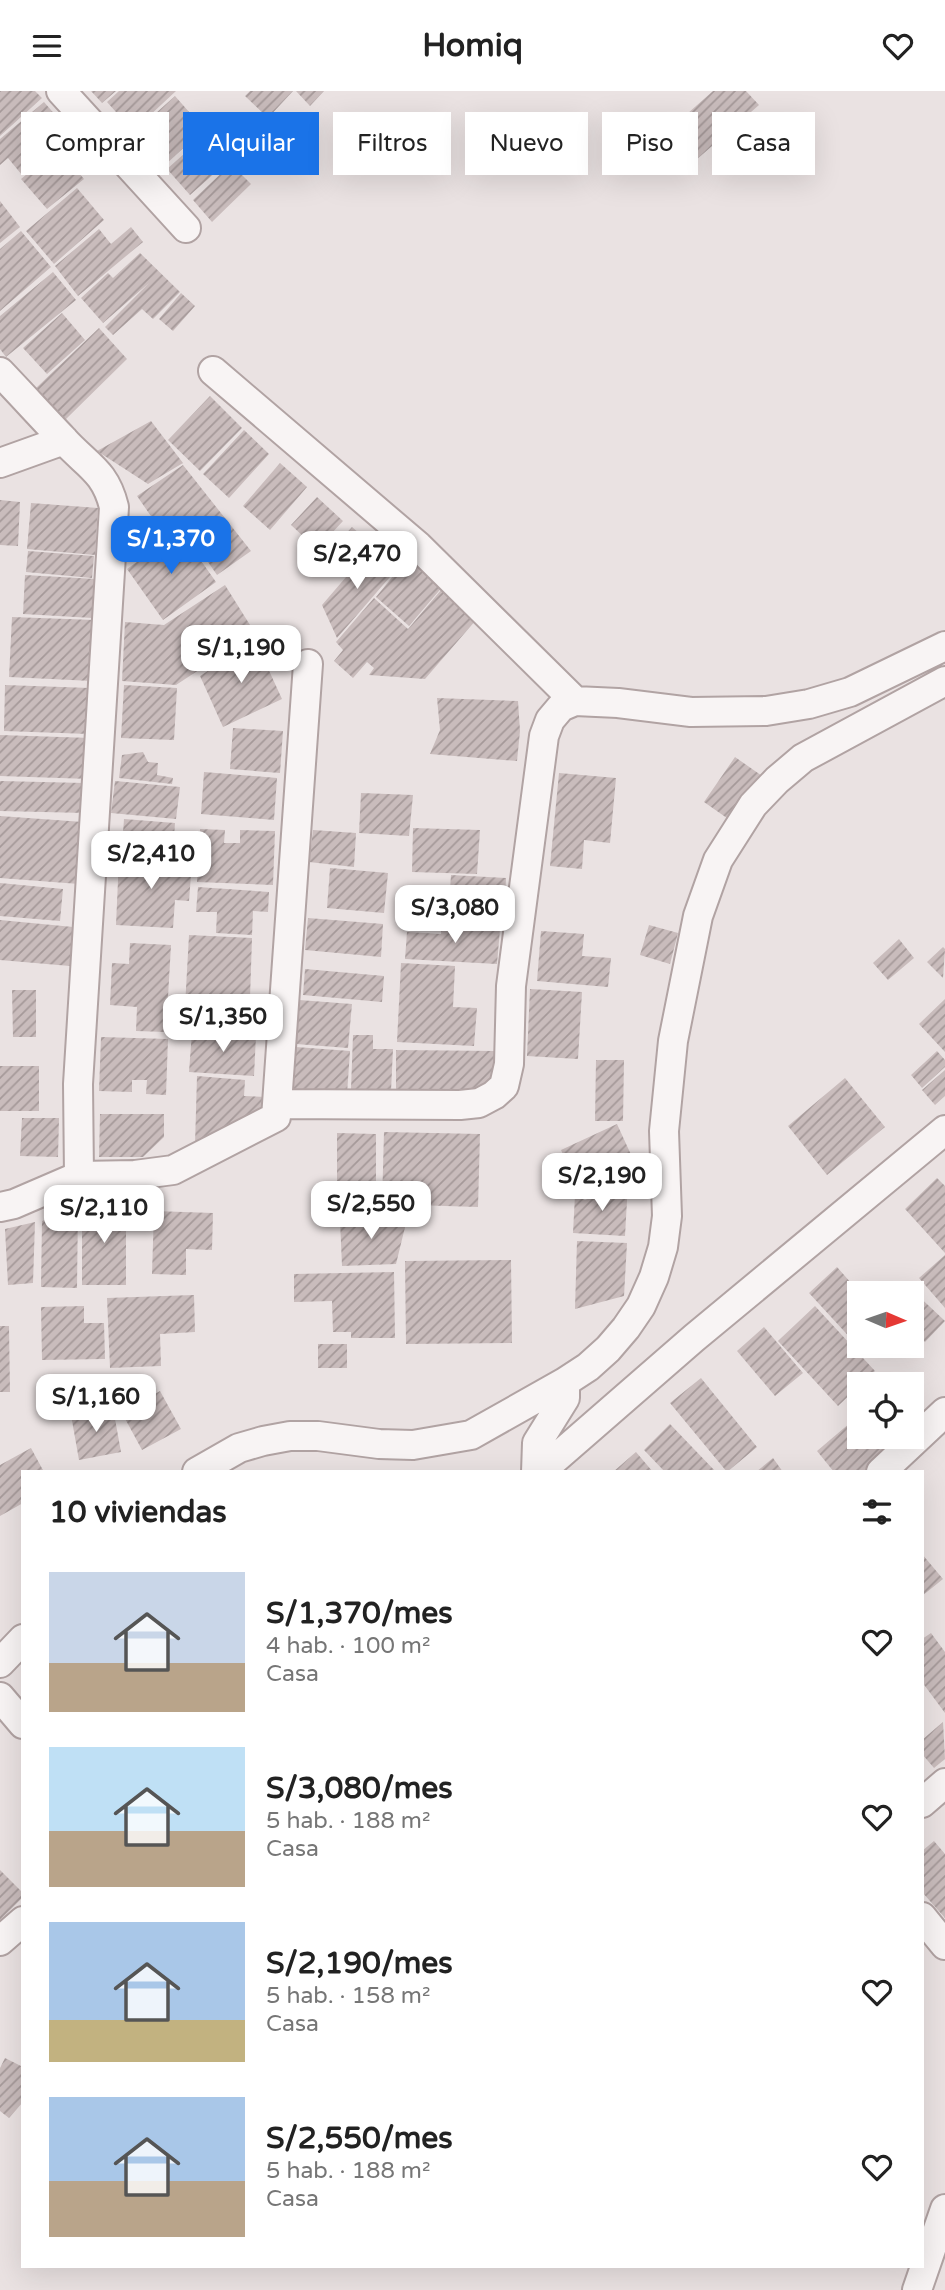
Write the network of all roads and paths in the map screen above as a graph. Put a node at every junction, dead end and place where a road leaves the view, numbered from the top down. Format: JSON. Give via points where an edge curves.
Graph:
{"nodes":[{"id":1,"x":61,"y":91,"type":"edge"},
{"id":2,"x":186,"y":228,"type":"dead end"},
{"id":3,"x":213,"y":371,"type":"dead end"},
{"id":4,"x":0,"y":372,"type":"edge"},
{"id":5,"x":64,"y":440,"type":"junction"},
{"id":6,"x":0,"y":463,"type":"edge"},
{"id":7,"x":945,"y":646,"type":"edge"},
{"id":8,"x":308,"y":664,"type":"dead end"},
{"id":9,"x":945,"y":681,"type":"edge"},
{"id":10,"x":575,"y":701,"type":"junction"},
{"id":11,"x":277,"y":1104,"type":"junction"},
{"id":12,"x":944,"y":1135,"type":"edge"},
{"id":13,"x":79,"y":1177,"type":"junction"},
{"id":14,"x":0,"y":1207,"type":"edge"},
{"id":15,"x":565,"y":1382,"type":"junction"},
{"id":16,"x":945,"y":1412,"type":"edge"},
{"id":17,"x":200,"y":1470,"type":"edge"},
{"id":18,"x":538,"y":1470,"type":"edge"},
{"id":19,"x":540,"y":1470,"type":"edge"},
{"id":20,"x":883,"y":1470,"type":"edge"},
{"id":21,"x":21,"y":1641,"type":"edge"},
{"id":22,"x":0,"y":1663,"type":"edge"},
{"id":23,"x":0,"y":1697,"type":"edge"},
{"id":24,"x":21,"y":1722,"type":"edge"},
{"id":25,"x":945,"y":1783,"type":"edge"},
{"id":26,"x":924,"y":1801,"type":"edge"},
{"id":27,"x":924,"y":1919,"type":"edge"},
{"id":28,"x":21,"y":1923,"type":"edge"},
{"id":29,"x":0,"y":1941,"type":"edge"},
{"id":30,"x":945,"y":1945,"type":"edge"},
{"id":31,"x":945,"y":2209,"type":"edge"},
{"id":32,"x":917,"y":2290,"type":"edge"}],
"edges":[{"from":1,"to":2,"type":"street"},
{"from":3,"to":10,"type":"street","via":[[418,546]]},
{"from":4,"to":5,"type":"street"},
{"from":5,"to":6,"type":"street"},
{"from":5,"to":13,"type":"street","via":[[101,475],[114,507],[78,1084]]},
{"from":7,"to":10,"type":"street","via":[[850,692],[766,711],[691,712]]},
{"from":8,"to":11,"type":"street"},
{"from":9,"to":15,"type":"street","via":[[803,758],[753,805],[718,860],[698,916],[673,1041],[664,1131],[667,1205],[663,1247],[650,1287],[626,1328],[608,1349]]},
{"from":10,"to":11,"type":"street","via":[[561,707],[544,736],[511,986],[504,1086],[479,1103],[460,1105]]},
{"from":11,"to":13,"type":"street","via":[[276,1117],[173,1170]]},
{"from":12,"to":19,"type":"street"},
{"from":13,"to":14,"type":"street"},
{"from":15,"to":17,"type":"street","via":[[471,1435],[413,1445],[290,1436],[239,1448]]},
{"from":15,"to":18,"type":"street","via":[[565,1398],[537,1443]]},
{"from":16,"to":20,"type":"street"},
{"from":21,"to":22,"type":"street"},
{"from":23,"to":24,"type":"street"},
{"from":25,"to":26,"type":"street"},
{"from":27,"to":30,"type":"street"},
{"from":28,"to":29,"type":"street"},
{"from":31,"to":32,"type":"street"}]}
